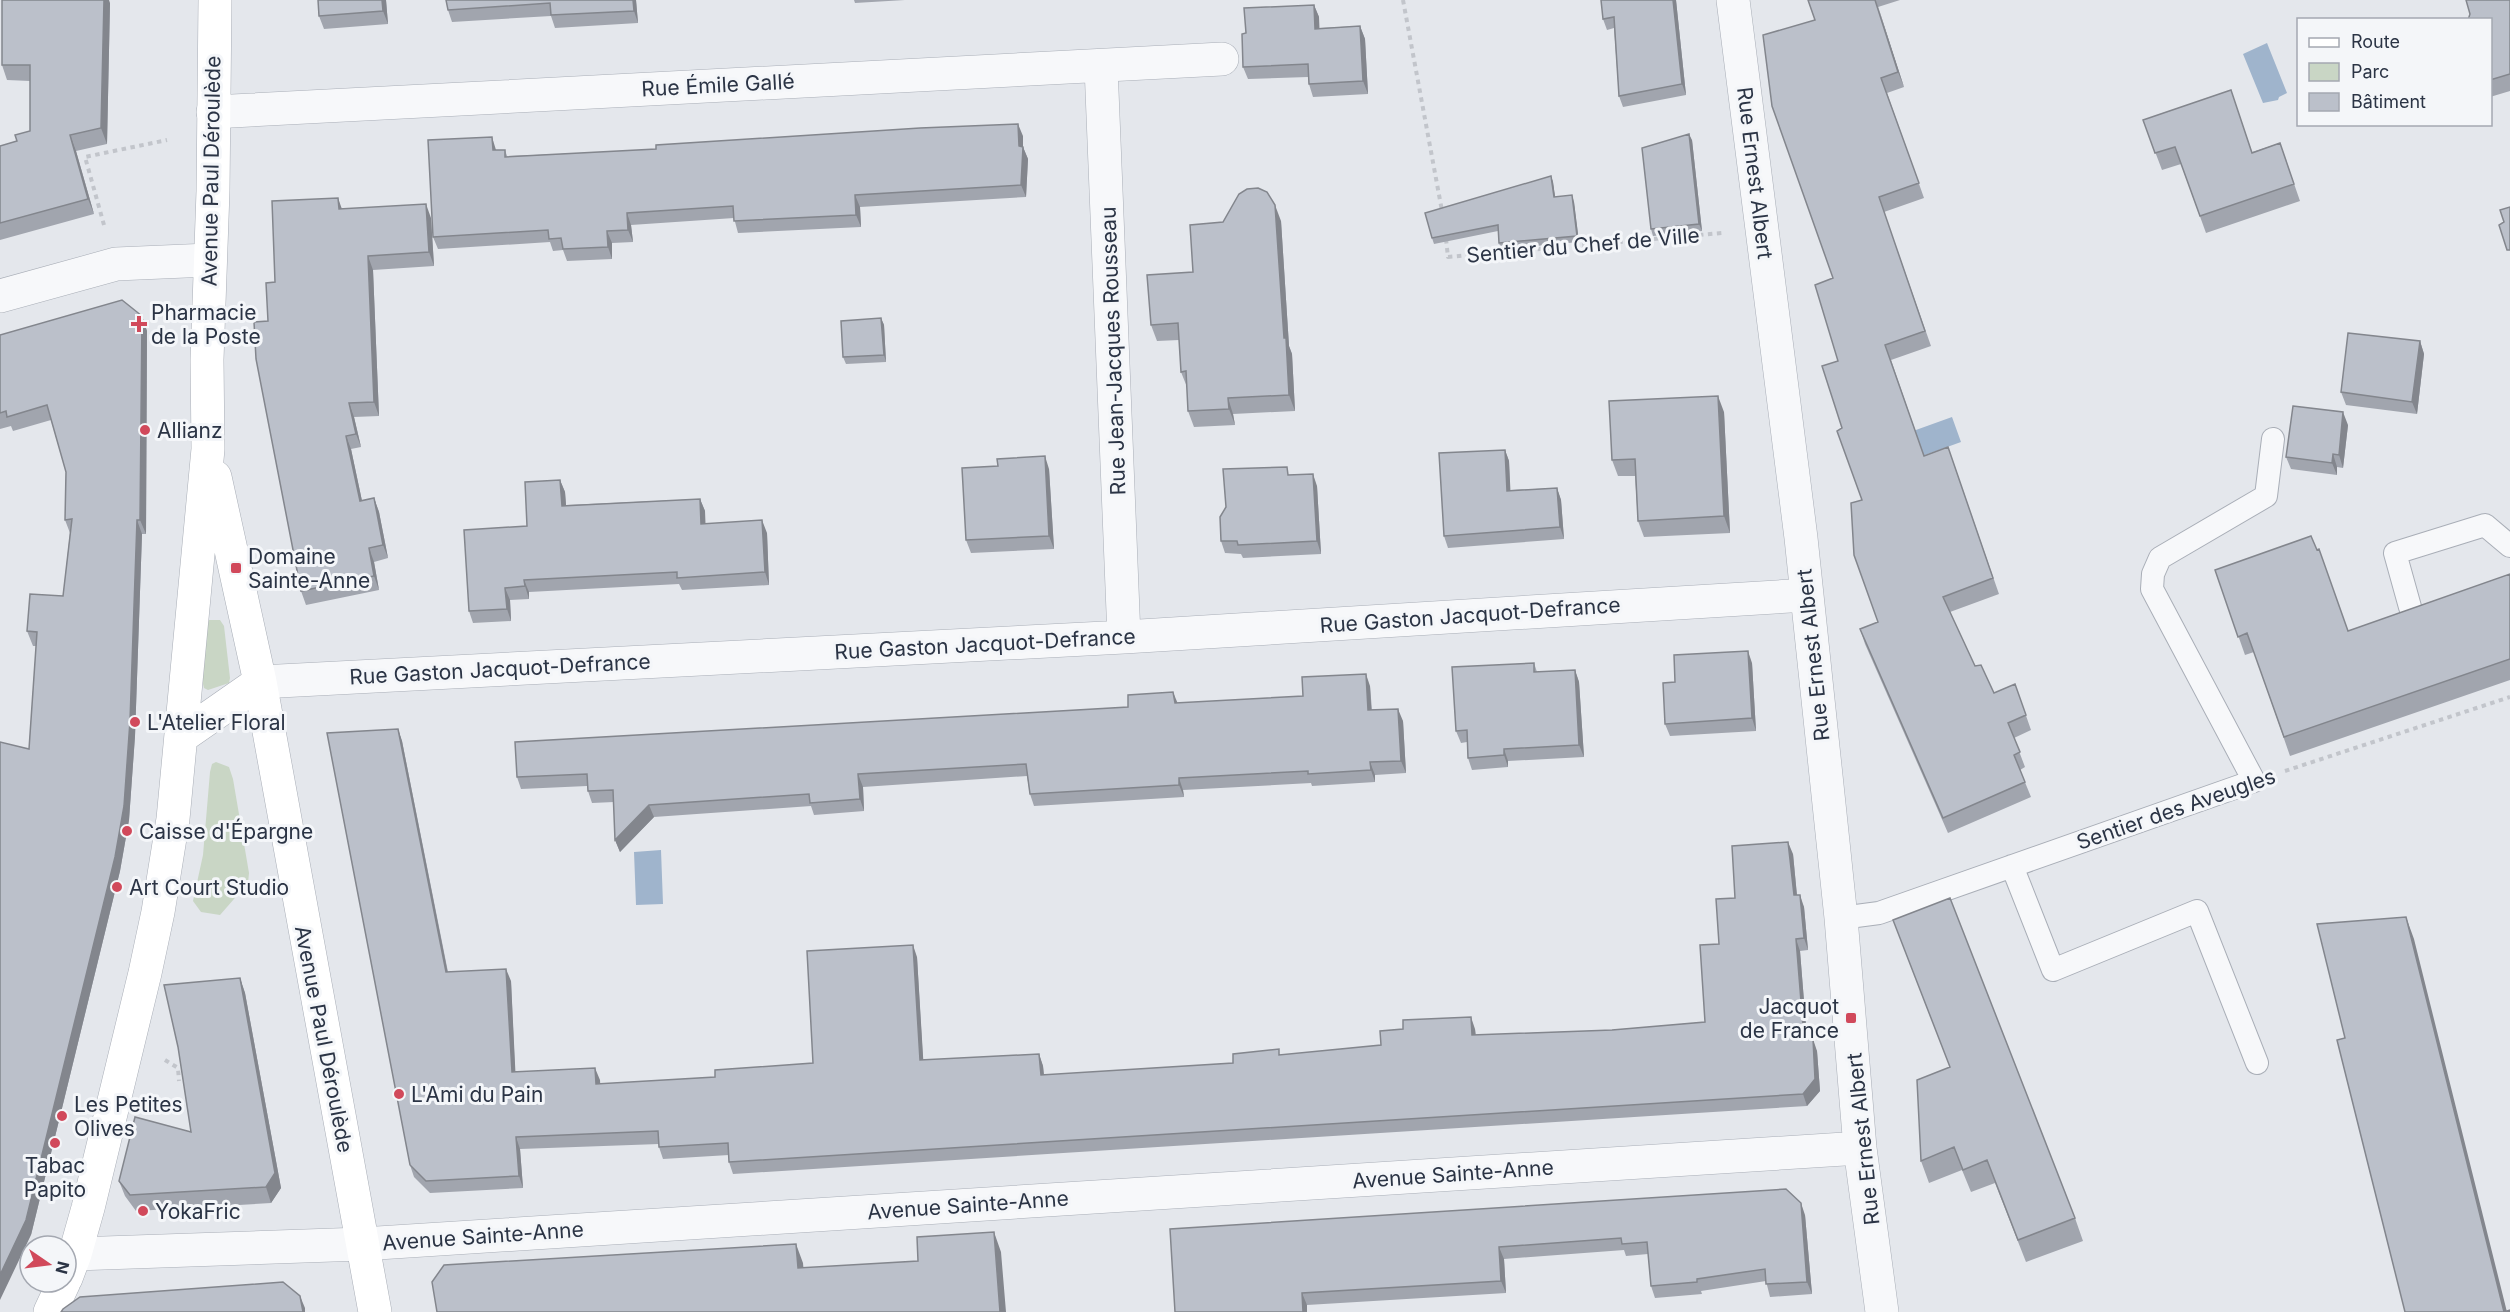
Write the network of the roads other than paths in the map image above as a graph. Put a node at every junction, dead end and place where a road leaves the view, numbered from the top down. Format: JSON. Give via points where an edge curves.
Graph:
{"nodes":[{"id":1,"x":215,"y":0,"type":"edge"},
{"id":2,"x":1733,"y":0,"type":"edge"},
{"id":3,"x":1222,"y":59,"type":"dead end"},
{"id":4,"x":1101,"y":66,"type":"junction"},
{"id":5,"x":213,"y":112,"type":"junction"},
{"id":6,"x":209,"y":260,"type":"junction"},
{"id":7,"x":0,"y":296,"type":"edge"},
{"id":8,"x":2273,"y":439,"type":"dead end"},
{"id":9,"x":208,"y":449,"type":"junction"},
{"id":10,"x":2510,"y":546,"type":"edge"},
{"id":11,"x":1807,"y":595,"type":"junction"},
{"id":12,"x":2410,"y":607,"type":"edge"},
{"id":13,"x":1124,"y":637,"type":"junction"},
{"id":14,"x":260,"y":682,"type":"junction"},
{"id":15,"x":181,"y":737,"type":"junction"},
{"id":16,"x":2012,"y":866,"type":"junction"},
{"id":17,"x":1841,"y":918,"type":"junction"},
{"id":18,"x":2257,"y":1063,"type":"dead end"},
{"id":19,"x":1860,"y":1148,"type":"junction"},
{"id":20,"x":78,"y":1235,"type":"edge"},
{"id":21,"x":362,"y":1244,"type":"junction"},
{"id":22,"x":78,"y":1270,"type":"edge"},
{"id":23,"x":58,"y":1294,"type":"edge"},
{"id":24,"x":50,"y":1312,"type":"edge"},
{"id":25,"x":375,"y":1312,"type":"edge"},
{"id":26,"x":1882,"y":1312,"type":"edge"}],
"edges":[{"from":1,"to":5,"type":"main road","name":"Avenue Paul Déroulède"},
{"from":2,"to":11,"type":"street","name":"Rue Ernest Albert"},
{"from":3,"to":4,"type":"street","name":"Rue Émile Gallé"},
{"from":4,"to":5,"type":"street","name":"Rue Émile Gallé"},
{"from":4,"to":13,"type":"street","name":"Rue Jean-Jacques Rousseau"},
{"from":5,"to":6,"type":"main road","name":"Avenue Paul Déroulède"},
{"from":6,"to":7,"type":"street","via":[[116,264]]},
{"from":6,"to":9,"type":"main road","name":"Avenue Paul Déroulède"},
{"from":8,"to":16,"type":"lane","name":"Sentier des Aveugles","via":[[2266,496],[2160,558],[2152,589],[2254,781]]},
{"from":9,"to":14,"type":"main road","name":"Avenue Paul Déroulède"},
{"from":9,"to":15,"type":"main road","name":"Avenue Paul Déroulède"},
{"from":10,"to":12,"type":"lane","via":[[2485,525],[2395,553]]},
{"from":11,"to":13,"type":"street","name":"Rue Gaston Jacquot-Defrance"},
{"from":11,"to":17,"type":"street","name":"Rue Ernest Albert"},
{"from":13,"to":14,"type":"street","name":"Rue Gaston Jacquot-Defrance"},
{"from":14,"to":15,"type":"main road"},
{"from":14,"to":21,"type":"main road","name":"Avenue Paul Déroulède"},
{"from":15,"to":20,"type":"main road","name":"Avenue Paul Déroulède","via":[[158,912]]},
{"from":16,"to":17,"type":"lane","name":"Sentier des Aveugles","via":[[1879,914]]},
{"from":16,"to":18,"type":"lane","via":[[2053,970],[2197,911]]},
{"from":17,"to":19,"type":"street","name":"Rue Ernest Albert"},
{"from":19,"to":21,"type":"street","name":"Avenue Sainte-Anne"},
{"from":19,"to":26,"type":"street","name":"Rue Ernest Albert"},
{"from":21,"to":22,"type":"street","name":"Avenue Sainte-Anne"},
{"from":21,"to":25,"type":"main road","name":"Avenue Paul Déroulède"},
{"from":23,"to":24,"type":"main road","name":"Avenue Paul Déroulède"}]}
